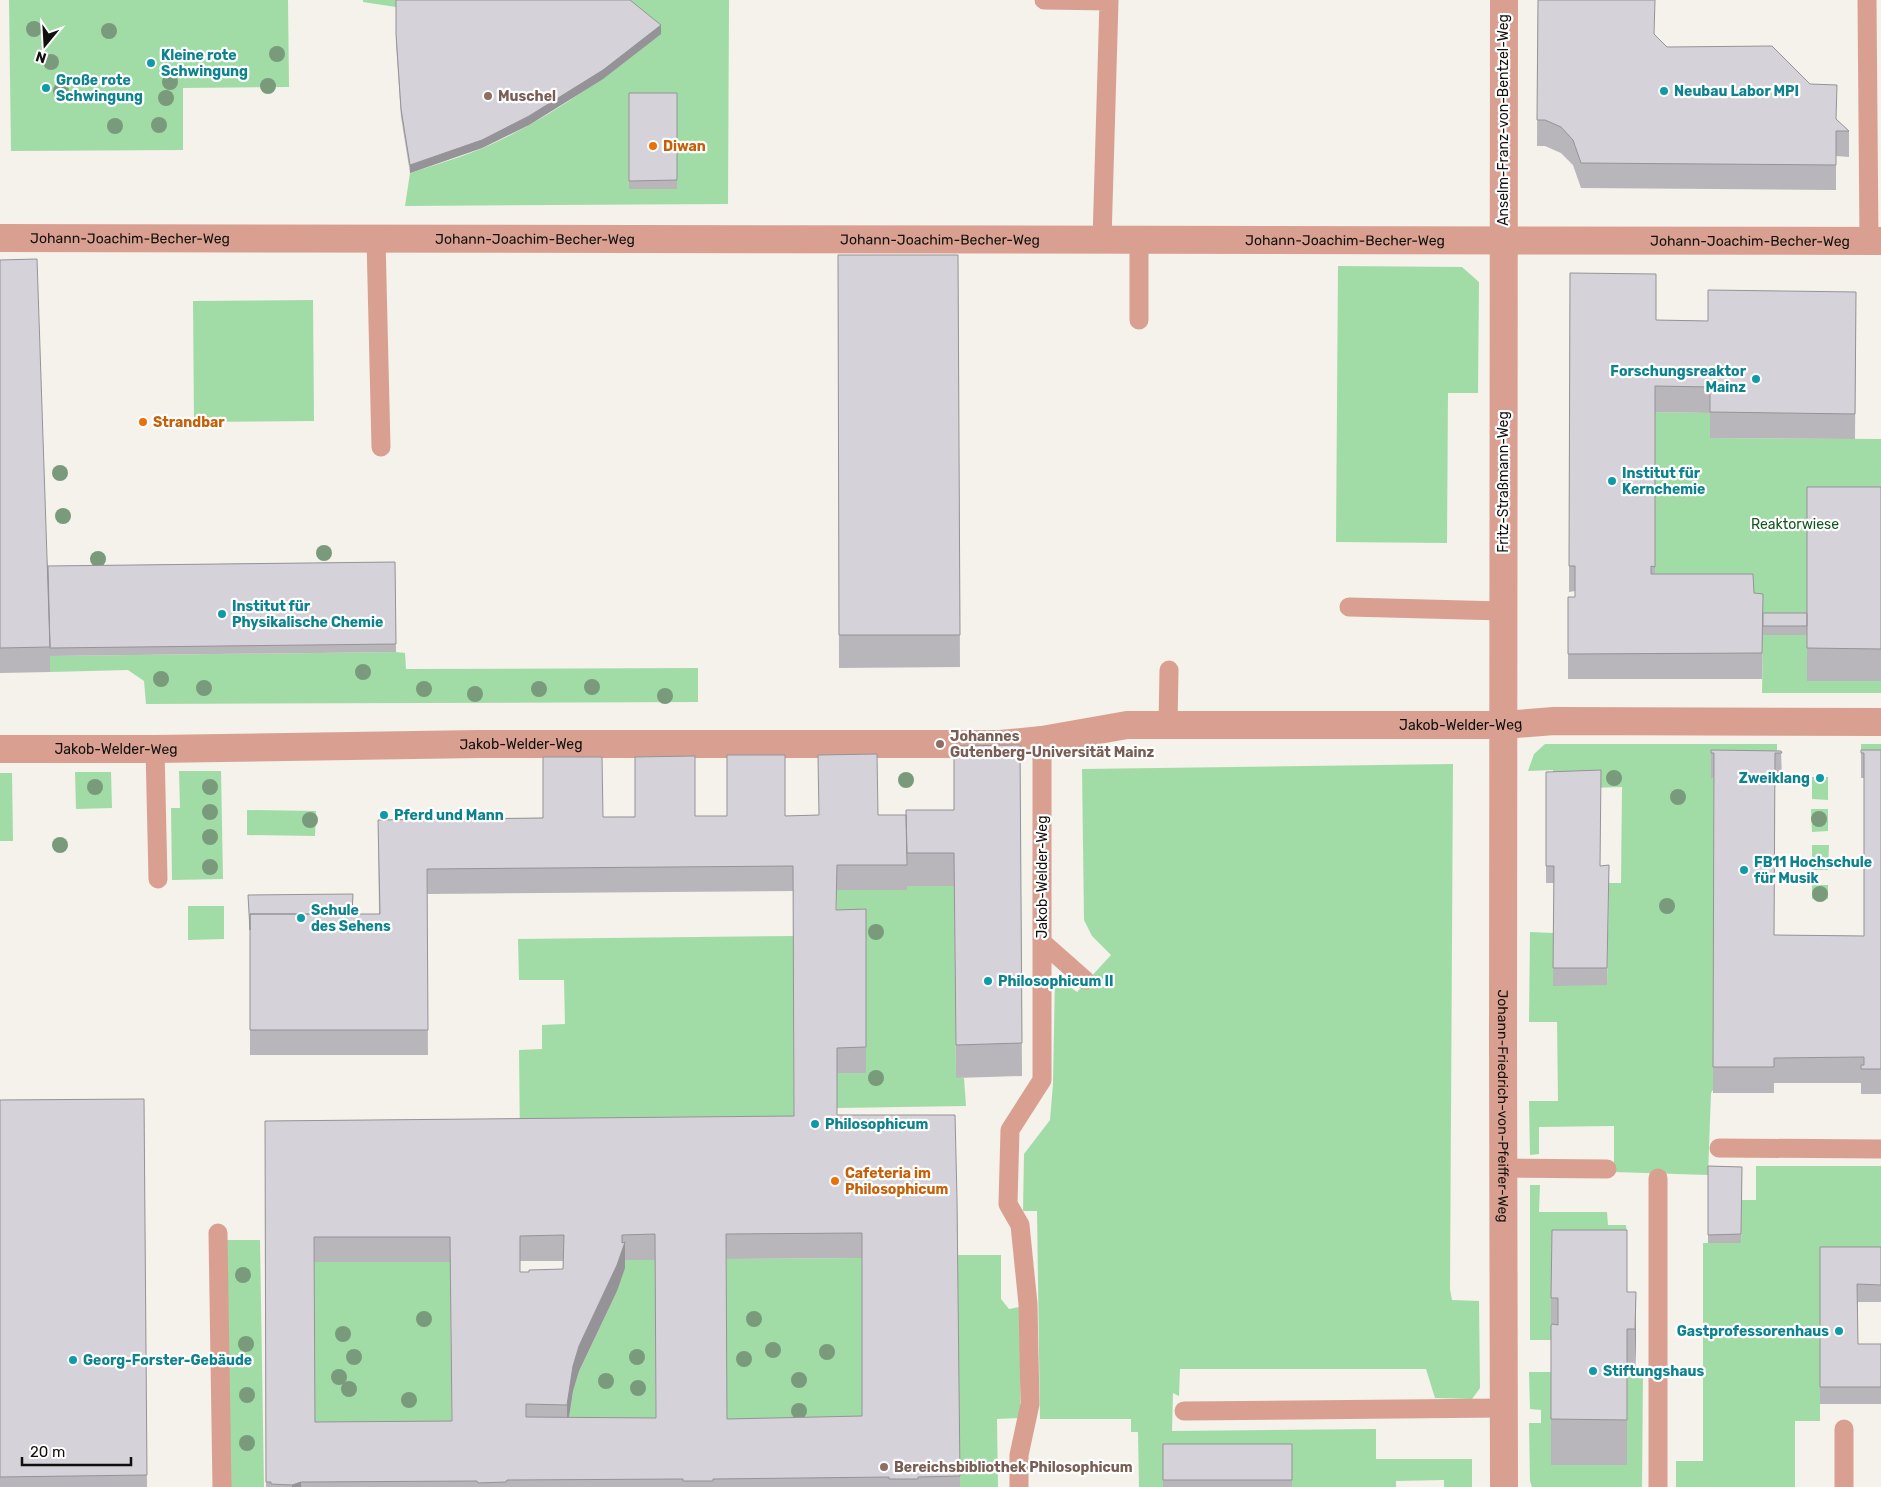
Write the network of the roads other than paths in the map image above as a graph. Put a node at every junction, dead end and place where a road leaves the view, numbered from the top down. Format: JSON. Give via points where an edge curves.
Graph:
{"nodes":[{"id":1,"x":1044,"y":0,"type":"edge"},
{"id":2,"x":1504,"y":0,"type":"edge"},
{"id":3,"x":1867,"y":0,"type":"edge"},
{"id":4,"x":0,"y":238,"type":"edge"},
{"id":5,"x":376,"y":239,"type":"junction"},
{"id":6,"x":1102,"y":240,"type":"junction"},
{"id":7,"x":1139,"y":240,"type":"junction"},
{"id":8,"x":1503,"y":240,"type":"junction"},
{"id":9,"x":1875,"y":241,"type":"edge"},
{"id":10,"x":1139,"y":320,"type":"dead end"},
{"id":11,"x":381,"y":447,"type":"dead end"},
{"id":12,"x":1349,"y":607,"type":"dead end"},
{"id":13,"x":1503,"y":611,"type":"junction"},
{"id":14,"x":1169,"y":670,"type":"dead end"},
{"id":15,"x":1881,"y":722,"type":"edge"},
{"id":16,"x":1503,"y":724,"type":"junction"},
{"id":17,"x":1168,"y":725,"type":"junction"},
{"id":18,"x":1042,"y":740,"type":"junction"},
{"id":19,"x":0,"y":749,"type":"edge"},
{"id":20,"x":155,"y":749,"type":"junction"},
{"id":21,"x":158,"y":879,"type":"dead end"},
{"id":22,"x":1042,"y":942,"type":"junction"},
{"id":23,"x":1085,"y":980,"type":"dead end"},
{"id":24,"x":1719,"y":1148,"type":"dead end"},
{"id":25,"x":1881,"y":1149,"type":"edge"},
{"id":26,"x":1503,"y":1168,"type":"junction"},
{"id":27,"x":1607,"y":1169,"type":"dead end"},
{"id":28,"x":1658,"y":1178,"type":"dead end"},
{"id":29,"x":218,"y":1233,"type":"dead end"},
{"id":30,"x":1504,"y":1408,"type":"junction"},
{"id":31,"x":1184,"y":1411,"type":"dead end"},
{"id":32,"x":1844,"y":1429,"type":"dead end"},
{"id":33,"x":222,"y":1487,"type":"edge"},
{"id":34,"x":1019,"y":1487,"type":"edge"},
{"id":35,"x":1504,"y":1487,"type":"edge"},
{"id":36,"x":1658,"y":1487,"type":"edge"},
{"id":37,"x":1844,"y":1487,"type":"edge"}],
"edges":[{"from":1,"to":6,"type":"lane","via":[[1109,1]]},
{"from":2,"to":8,"type":"street","name":"Anselm-Franz-von-Bentzel-Weg"},
{"from":3,"to":9,"type":"lane"},
{"from":4,"to":5,"type":"street","name":"Johann-Joachim-Becher-Weg"},
{"from":5,"to":6,"type":"street","name":"Johann-Joachim-Becher-Weg"},
{"from":5,"to":11,"type":"lane"},
{"from":6,"to":7,"type":"street","name":"Johann-Joachim-Becher-Weg"},
{"from":7,"to":8,"type":"street","name":"Johann-Joachim-Becher-Weg"},
{"from":7,"to":10,"type":"lane"},
{"from":8,"to":9,"type":"street","name":"Johann-Joachim-Becher-Weg"},
{"from":8,"to":13,"type":"street","name":"Fritz-Straßmann-Weg"},
{"from":12,"to":13,"type":"lane"},
{"from":13,"to":16,"type":"street","name":"Fritz-Straßmann-Weg"},
{"from":14,"to":17,"type":"lane"},
{"from":15,"to":16,"type":"street","name":"Jakob-Welder-Weg","via":[[1554,721]]},
{"from":16,"to":17,"type":"street","name":"Jakob-Welder-Weg"},
{"from":16,"to":26,"type":"street","name":"Johann-Friedrich-von-Pfeiffer-Weg"},
{"from":17,"to":18,"type":"street","name":"Jakob-Welder-Weg","via":[[1127,725]]},
{"from":18,"to":20,"type":"street","name":"Jakob-Welder-Weg","via":[[1000,744],[472,744]]},
{"from":18,"to":22,"type":"lane","name":"Jakob-Welder-Weg"},
{"from":19,"to":20,"type":"street","name":"Jakob-Welder-Weg"},
{"from":20,"to":21,"type":"lane"},
{"from":22,"to":23,"type":"lane"},
{"from":22,"to":34,"type":"lane","name":"Jakob-Welder-Weg","via":[[1042,1080],[1010,1130],[1008,1204],[1020,1225],[1028,1304],[1030,1404],[1019,1455]]},
{"from":24,"to":25,"type":"lane"},
{"from":26,"to":27,"type":"lane"},
{"from":26,"to":30,"type":"street","name":"Johann-Friedrich-von-Pfeiffer-Weg"},
{"from":28,"to":36,"type":"lane"},
{"from":29,"to":33,"type":"lane"},
{"from":30,"to":31,"type":"lane"},
{"from":30,"to":35,"type":"street","name":"Johann-Friedrich-von-Pfeiffer-Weg"},
{"from":32,"to":37,"type":"lane"}]}
